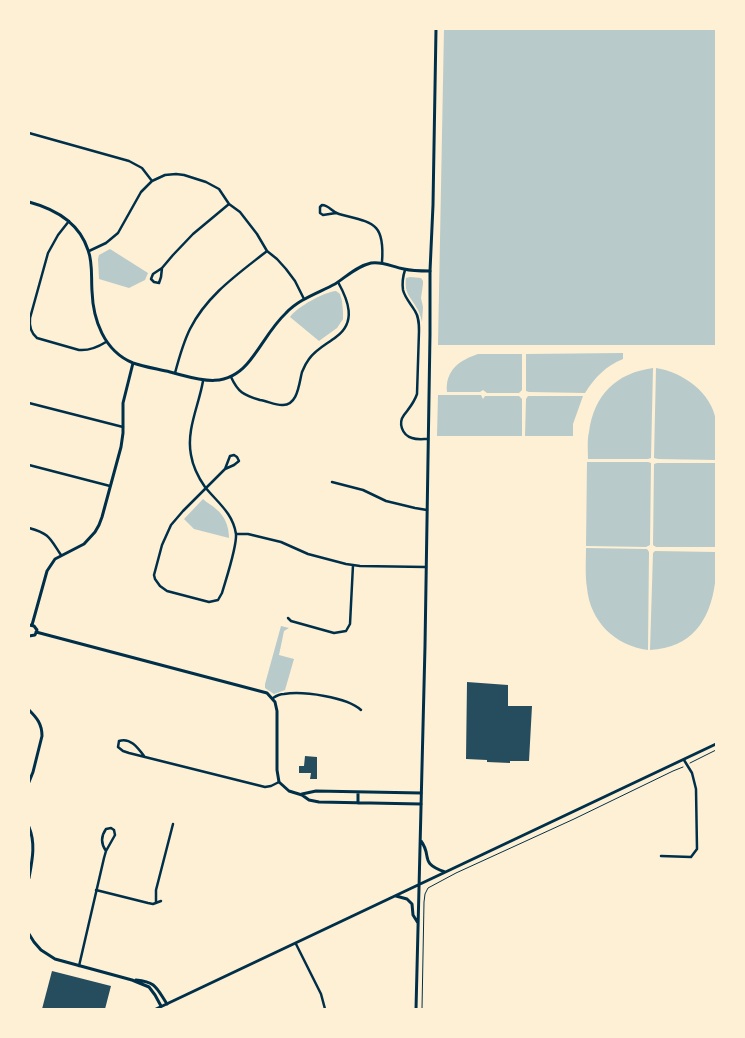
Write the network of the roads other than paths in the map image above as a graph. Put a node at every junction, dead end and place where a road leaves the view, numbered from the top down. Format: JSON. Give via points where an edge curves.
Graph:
{"nodes":[{"id":1,"x":436,"y":29,"type":"edge"},
{"id":2,"x":29,"y":134,"type":"edge"},
{"id":3,"x":152,"y":181,"type":"junction"},
{"id":4,"x":29,"y":202,"type":"edge"},
{"id":5,"x":229,"y":204,"type":"junction"},
{"id":6,"x":336,"y":213,"type":"junction"},
{"id":7,"x":69,"y":221,"type":"junction"},
{"id":8,"x":89,"y":251,"type":"junction"},
{"id":9,"x":267,"y":252,"type":"junction"},
{"id":10,"x":382,"y":262,"type":"junction"},
{"id":11,"x":162,"y":268,"type":"junction"},
{"id":12,"x":405,"y":270,"type":"junction"},
{"id":13,"x":430,"y":271,"type":"junction"},
{"id":14,"x":338,"y":282,"type":"junction"},
{"id":15,"x":304,"y":299,"type":"junction"},
{"id":16,"x":106,"y":342,"type":"junction"},
{"id":17,"x":133,"y":363,"type":"junction"},
{"id":18,"x":176,"y":373,"type":"junction"},
{"id":19,"x":231,"y":377,"type":"junction"},
{"id":20,"x":203,"y":380,"type":"junction"},
{"id":21,"x":29,"y":403,"type":"edge"},
{"id":22,"x":123,"y":427,"type":"junction"},
{"id":23,"x":428,"y":439,"type":"junction"},
{"id":24,"x":29,"y":465,"type":"edge"},
{"id":25,"x":224,"y":468,"type":"junction"},
{"id":26,"x":332,"y":482,"type":"dead end"},
{"id":27,"x":110,"y":486,"type":"junction"},
{"id":28,"x":205,"y":488,"type":"junction"},
{"id":29,"x":427,"y":510,"type":"junction"},
{"id":30,"x":29,"y":528,"type":"edge"},
{"id":31,"x":236,"y":534,"type":"junction"},
{"id":32,"x":61,"y":555,"type":"junction"},
{"id":33,"x":353,"y":565,"type":"junction"},
{"id":34,"x":426,"y":567,"type":"junction"},
{"id":35,"x":288,"y":618,"type":"dead end"},
{"id":36,"x":31,"y":625,"type":"edge"},
{"id":37,"x":36,"y":632,"type":"junction"},
{"id":38,"x":29,"y":637,"type":"edge"},
{"id":39,"x":273,"y":698,"type":"junction"},
{"id":40,"x":29,"y":710,"type":"edge"},
{"id":41,"x":361,"y":710,"type":"dead end"},
{"id":42,"x":716,"y":744,"type":"edge"},
{"id":43,"x":144,"y":756,"type":"junction"},
{"id":44,"x":684,"y":760,"type":"junction"},
{"id":45,"x":29,"y":782,"type":"edge"},
{"id":46,"x":279,"y":782,"type":"junction"},
{"id":47,"x":358,"y":792,"type":"junction"},
{"id":48,"x":421,"y":792,"type":"junction"},
{"id":49,"x":302,"y":795,"type":"junction"},
{"id":50,"x":358,"y":803,"type":"junction"},
{"id":51,"x":421,"y":804,"type":"junction"},
{"id":52,"x":173,"y":824,"type":"dead end"},
{"id":53,"x":29,"y":827,"type":"edge"},
{"id":54,"x":420,"y":840,"type":"junction"},
{"id":55,"x":106,"y":851,"type":"junction"},
{"id":56,"x":661,"y":856,"type":"dead end"},
{"id":57,"x":446,"y":872,"type":"junction"},
{"id":58,"x":29,"y":878,"type":"edge"},
{"id":59,"x":420,"y":885,"type":"junction"},
{"id":60,"x":96,"y":890,"type":"junction"},
{"id":61,"x":396,"y":896,"type":"junction"},
{"id":62,"x":161,"y":900,"type":"dead end"},
{"id":63,"x":156,"y":903,"type":"junction"},
{"id":64,"x":418,"y":924,"type":"junction"},
{"id":65,"x":29,"y":934,"type":"edge"},
{"id":66,"x":296,"y":944,"type":"junction"},
{"id":67,"x":79,"y":966,"type":"junction"},
{"id":68,"x":132,"y":980,"type":"junction"},
{"id":69,"x":167,"y":1004,"type":"junction"},
{"id":70,"x":161,"y":1006,"type":"junction"},
{"id":71,"x":156,"y":1009,"type":"edge"},
{"id":72,"x":325,"y":1009,"type":"edge"},
{"id":73,"x":416,"y":1009,"type":"edge"}],
"edges":[{"from":1,"to":13,"type":"street"},
{"from":2,"to":3,"type":"street","via":[[129,161],[142,168]]},
{"from":3,"to":5,"type":"street","via":[[176,174],[198,179],[218,189]]},
{"from":3,"to":8,"type":"street","via":[[141,192],[118,232],[106,243]]},
{"from":4,"to":7,"type":"street","via":[[50,209]]},
{"from":5,"to":9,"type":"street","via":[[248,222]]},
{"from":5,"to":11,"type":"street","via":[[193,234]]},
{"from":6,"to":6,"type":"street","via":[[326,205],[320,207],[323,215]]},
{"from":6,"to":10,"type":"street","via":[[361,219],[377,228],[383,245]]},
{"from":7,"to":8,"type":"street"},
{"from":7,"to":16,"type":"street","via":[[48,252],[30,327],[37,338],[84,351]]},
{"from":8,"to":16,"type":"street","via":[[94,310]]},
{"from":9,"to":15,"type":"street","via":[[286,269]]},
{"from":9,"to":18,"type":"street","via":[[218,291],[201,310],[185,340]]},
{"from":10,"to":12,"type":"street"},
{"from":10,"to":14,"type":"street","via":[[365,265]]},
{"from":11,"to":11,"type":"street","via":[[159,283],[154,282],[151,276]]},
{"from":12,"to":13,"type":"street"},
{"from":12,"to":23,"type":"street","via":[[403,290],[416,313],[419,330],[417,394],[403,416],[402,426],[409,437]]},
{"from":13,"to":23,"type":"street"},
{"from":14,"to":15,"type":"street"},
{"from":14,"to":19,"type":"street","via":[[348,302],[347,324],[308,360],[293,400],[282,405],[249,397],[238,389]]},
{"from":15,"to":19,"type":"street","via":[[285,313],[248,363]]},
{"from":16,"to":17,"type":"street"},
{"from":17,"to":18,"type":"street"},
{"from":17,"to":22,"type":"street","via":[[123,403]]},
{"from":18,"to":20,"type":"street"},
{"from":19,"to":20,"type":"street","via":[[218,381]]},
{"from":20,"to":28,"type":"street","via":[[190,449],[195,470]]},
{"from":21,"to":22,"type":"street"},
{"from":22,"to":27,"type":"street"},
{"from":23,"to":29,"type":"street"},
{"from":24,"to":27,"type":"street"},
{"from":25,"to":25,"type":"street","via":[[230,456],[237,457],[238,463]]},
{"from":25,"to":28,"type":"street"},
{"from":26,"to":29,"type":"street"},
{"from":27,"to":32,"type":"street","via":[[95,532],[84,544]]},
{"from":28,"to":31,"type":"street","via":[[230,515]]},
{"from":28,"to":31,"type":"street","via":[[176,517],[167,532],[155,571],[157,583],[167,591],[209,602],[218,600]]},
{"from":29,"to":34,"type":"street"},
{"from":30,"to":32,"type":"street","via":[[48,536]]},
{"from":31,"to":33,"type":"street","via":[[281,542],[312,555]]},
{"from":32,"to":36,"type":"street","via":[[47,571]]},
{"from":33,"to":34,"type":"street"},
{"from":33,"to":35,"type":"street","via":[[350,624],[346,631],[334,633]]},
{"from":34,"to":48,"type":"street"},
{"from":36,"to":37,"type":"street"},
{"from":37,"to":38,"type":"street"},
{"from":37,"to":39,"type":"street","via":[[264,691]]},
{"from":39,"to":41,"type":"street","via":[[287,693],[316,694],[353,704]]},
{"from":39,"to":46,"type":"street","via":[[278,712]]},
{"from":40,"to":45,"type":"street","via":[[39,721],[42,736]]},
{"from":42,"to":44,"type":"street"},
{"from":43,"to":43,"type":"street","via":[[123,751],[118,747],[119,741],[130,742]]},
{"from":43,"to":46,"type":"street","via":[[265,787]]},
{"from":44,"to":56,"type":"street","via":[[696,789],[697,849],[691,857]]},
{"from":44,"to":57,"type":"street"},
{"from":46,"to":49,"type":"street","via":[[289,791]]},
{"from":47,"to":48,"type":"street"},
{"from":47,"to":49,"type":"street","via":[[316,791]]},
{"from":47,"to":50,"type":"street"},
{"from":48,"to":51,"type":"street"},
{"from":49,"to":50,"type":"street","via":[[313,802]]},
{"from":50,"to":51,"type":"street"},
{"from":51,"to":54,"type":"street"},
{"from":52,"to":63,"type":"street","via":[[156,890]]},
{"from":53,"to":58,"type":"street","via":[[34,853]]},
{"from":54,"to":57,"type":"street","via":[[426,847],[428,862]]},
{"from":54,"to":59,"type":"street"},
{"from":55,"to":55,"type":"street","via":[[103,834],[111,828],[115,835]]},
{"from":55,"to":60,"type":"street"},
{"from":57,"to":59,"type":"street"},
{"from":59,"to":61,"type":"street"},
{"from":59,"to":64,"type":"street"},
{"from":60,"to":63,"type":"street"},
{"from":60,"to":67,"type":"street"},
{"from":61,"to":64,"type":"street","via":[[412,904]]},
{"from":61,"to":66,"type":"street"},
{"from":62,"to":63,"type":"street"},
{"from":64,"to":73,"type":"street"},
{"from":65,"to":67,"type":"street","via":[[49,956]]},
{"from":66,"to":69,"type":"street"},
{"from":66,"to":72,"type":"street"},
{"from":67,"to":68,"type":"street"},
{"from":68,"to":69,"type":"street","via":[[154,984]]},
{"from":68,"to":70,"type":"street","via":[[149,988]]},
{"from":69,"to":70,"type":"street"},
{"from":70,"to":71,"type":"street"}]}
